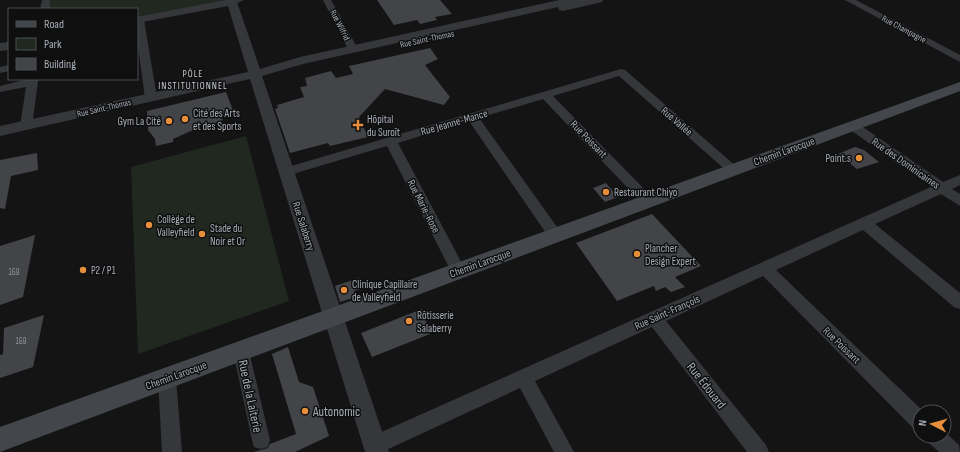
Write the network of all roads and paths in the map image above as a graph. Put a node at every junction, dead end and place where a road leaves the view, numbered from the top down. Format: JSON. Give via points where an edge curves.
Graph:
{"nodes":[{"id":1,"x":327,"y":0,"type":"edge"},
{"id":2,"x":574,"y":0,"type":"edge"},
{"id":3,"x":598,"y":0,"type":"edge"},
{"id":4,"x":849,"y":0,"type":"edge"},
{"id":5,"x":234,"y":1,"type":"edge"},
{"id":6,"x":138,"y":20,"type":"edge"},
{"id":7,"x":353,"y":49,"type":"junction"},
{"id":8,"x":960,"y":59,"type":"edge"},
{"id":9,"x":621,"y":72,"type":"joint"},
{"id":10,"x":255,"y":74,"type":"junction"},
{"id":11,"x":33,"y":80,"type":"edge"},
{"id":12,"x":960,"y":86,"type":"edge"},
{"id":13,"x":0,"y":89,"type":"edge"},
{"id":14,"x":546,"y":95,"type":"junction"},
{"id":15,"x":151,"y":98,"type":"junction"},
{"id":16,"x":472,"y":117,"type":"junction"},
{"id":17,"x":26,"y":126,"type":"junction"},
{"id":18,"x":853,"y":126,"type":"junction"},
{"id":19,"x":0,"y":131,"type":"edge"},
{"id":20,"x":391,"y":141,"type":"junction"},
{"id":21,"x":733,"y":170,"type":"junction"},
{"id":22,"x":286,"y":172,"type":"junction"},
{"id":23,"x":960,"y":180,"type":"edge"},
{"id":24,"x":941,"y":188,"type":"junction"},
{"id":25,"x":648,"y":201,"type":"junction"},
{"id":26,"x":960,"y":201,"type":"edge"},
{"id":27,"x":864,"y":223,"type":"junction"},
{"id":28,"x":555,"y":236,"type":"junction"},
{"id":29,"x":764,"y":268,"type":"junction"},
{"id":30,"x":458,"y":271,"type":"junction"},
{"id":31,"x":960,"y":302,"type":"edge"},
{"id":32,"x":333,"y":318,"type":"junction"},
{"id":33,"x":654,"y":318,"type":"junction"},
{"id":34,"x":241,"y":351,"type":"junction"},
{"id":35,"x":523,"y":378,"type":"junction"},
{"id":36,"x":167,"y":379,"type":"junction"},
{"id":37,"x":912,"y":413,"type":"edge"},
{"id":38,"x":0,"y":440,"type":"edge"},
{"id":39,"x":261,"y":440,"type":"dead end"},
{"id":40,"x":944,"y":444,"type":"edge"},
{"id":41,"x":376,"y":448,"type":"edge"},
{"id":42,"x":172,"y":452,"type":"edge"},
{"id":43,"x":564,"y":452,"type":"edge"},
{"id":44,"x":759,"y":452,"type":"edge"},
{"id":45,"x":952,"y":452,"type":"edge"}],
"edges":[{"from":1,"to":7,"type":"street","name":"Rue Wilfrid"},
{"from":2,"to":7,"type":"street","name":"Rue Saint-Thomas"},
{"from":3,"to":10,"type":"street","name":"Rue Saint-Thomas","via":[[322,63]]},
{"from":4,"to":8,"type":"street","name":"Rue Champagne"},
{"from":5,"to":6,"type":"street"},
{"from":5,"to":10,"type":"street","name":"Rue Salaberry"},
{"from":6,"to":15,"type":"street"},
{"from":7,"to":10,"type":"street","name":"Rue Saint-Thomas"},
{"from":9,"to":14,"type":"street","name":"Rue Jeanne-Mance"},
{"from":9,"to":21,"type":"street","name":"Rue Vallée"},
{"from":10,"to":15,"type":"street","name":"Rue Saint-Thomas"},
{"from":10,"to":22,"type":"street","name":"Rue Salaberry"},
{"from":11,"to":13,"type":"street"},
{"from":11,"to":17,"type":"street"},
{"from":12,"to":18,"type":"main road","name":"Chemin Larocque"},
{"from":14,"to":16,"type":"street","name":"Rue Jeanne-Mance"},
{"from":14,"to":25,"type":"street","name":"Rue Poissant"},
{"from":15,"to":17,"type":"street","name":"Rue Saint-Thomas"},
{"from":16,"to":20,"type":"street","name":"Rue Jeanne-Mance"},
{"from":16,"to":28,"type":"street"},
{"from":17,"to":19,"type":"street","name":"Rue Saint-Thomas"},
{"from":18,"to":21,"type":"main road","name":"Chemin Larocque"},
{"from":18,"to":24,"type":"street","name":"Rue des Dominicaines"},
{"from":20,"to":22,"type":"street","name":"Rue Jeanne-Mance"},
{"from":20,"to":30,"type":"street","name":"Rue Marie-Rose"},
{"from":21,"to":25,"type":"main road","name":"Chemin Larocque"},
{"from":22,"to":32,"type":"street","name":"Rue Salaberry"},
{"from":23,"to":24,"type":"street","name":"Rue Saint-François"},
{"from":24,"to":26,"type":"street","name":"Rue des Dominicaines"},
{"from":24,"to":27,"type":"street","name":"Rue Saint-François"},
{"from":25,"to":28,"type":"main road","name":"Chemin Larocque"},
{"from":27,"to":29,"type":"street","name":"Rue Saint-François"},
{"from":27,"to":31,"type":"street"},
{"from":28,"to":30,"type":"main road","name":"Chemin Larocque"},
{"from":29,"to":33,"type":"street","name":"Rue Saint-François"},
{"from":29,"to":37,"type":"street","name":"Rue Poissant"},
{"from":30,"to":32,"type":"main road","name":"Chemin Larocque"},
{"from":32,"to":34,"type":"main road","name":"Chemin Larocque"},
{"from":32,"to":41,"type":"street","name":"Rue Salaberry"},
{"from":33,"to":35,"type":"street","name":"Rue Saint-François"},
{"from":33,"to":44,"type":"street","name":"Rue Édouard"},
{"from":34,"to":36,"type":"main road","name":"Chemin Larocque"},
{"from":34,"to":39,"type":"street","name":"Rue de la Laiterie"},
{"from":35,"to":41,"type":"street","name":"Rue Saint-François"},
{"from":35,"to":43,"type":"street"},
{"from":36,"to":38,"type":"main road","name":"Chemin Larocque"},
{"from":36,"to":42,"type":"street"},
{"from":40,"to":45,"type":"street"}]}
